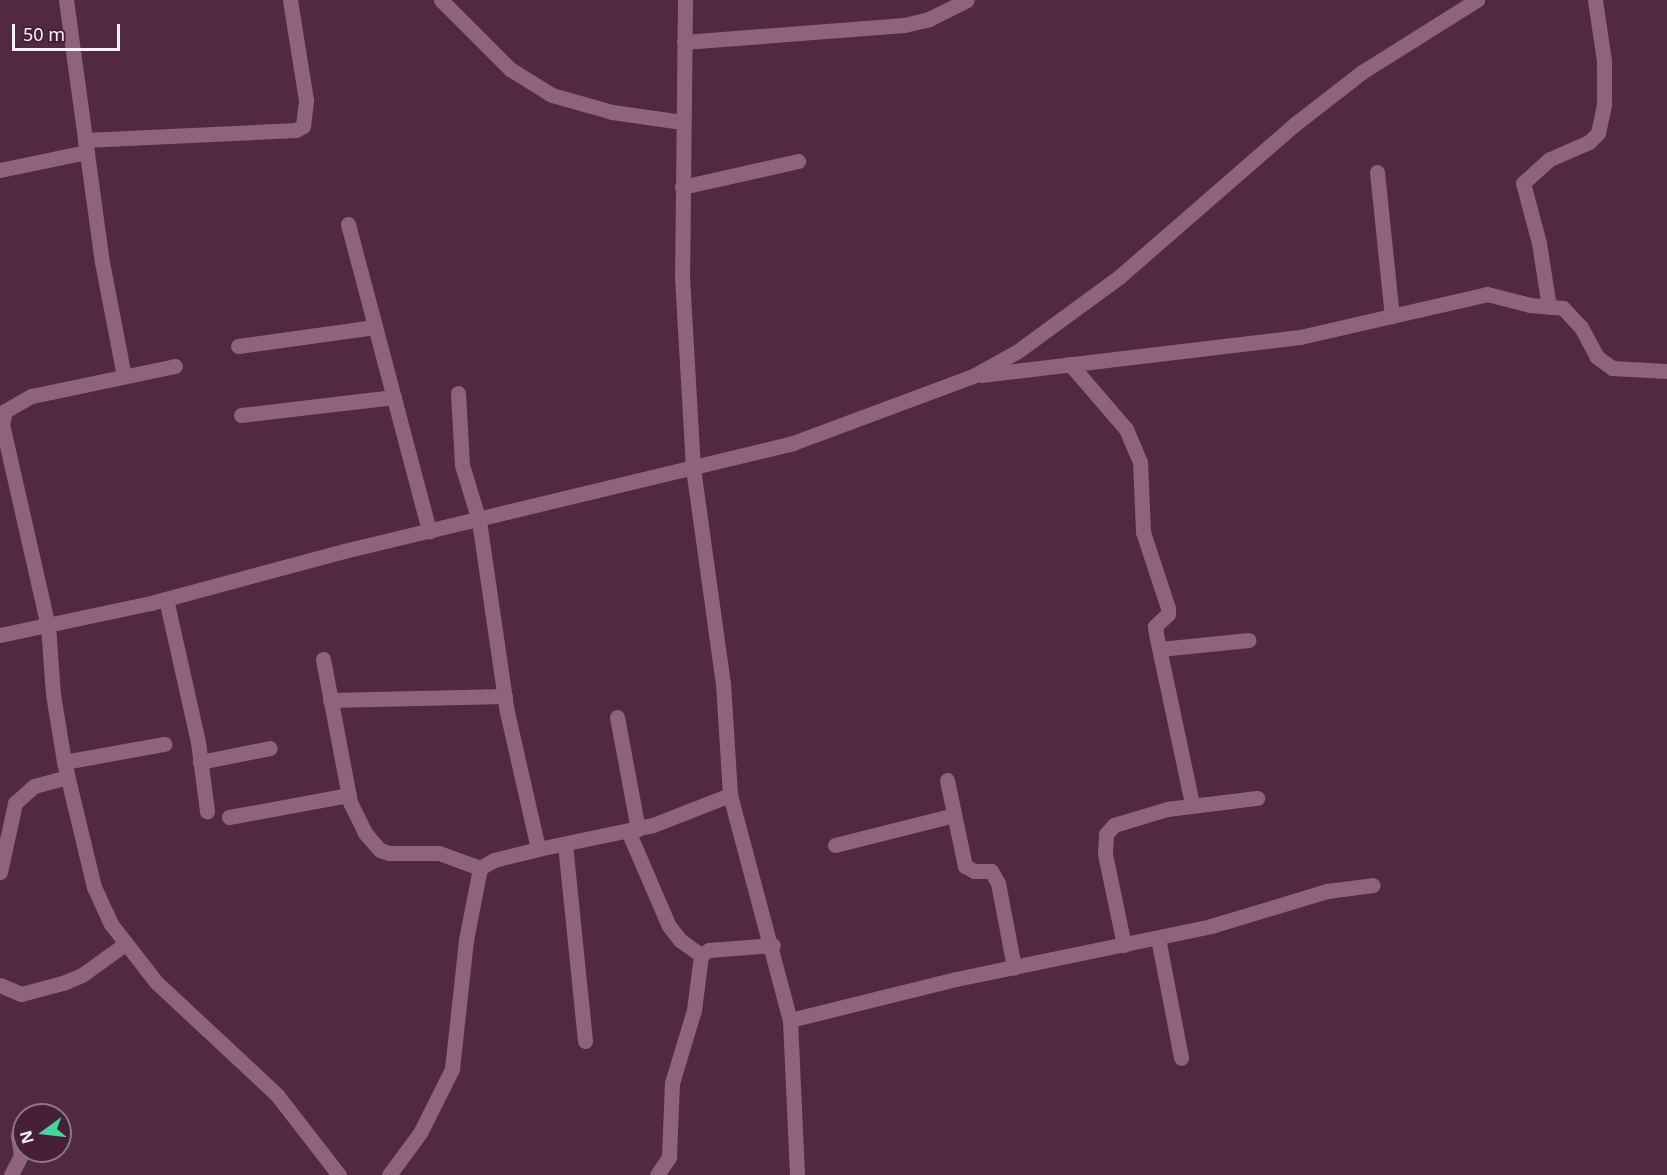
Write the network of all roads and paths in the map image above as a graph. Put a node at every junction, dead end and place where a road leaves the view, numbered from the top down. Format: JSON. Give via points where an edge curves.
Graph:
{"nodes":[{"id":1,"x":66,"y":0,"type":"edge"},
{"id":2,"x":290,"y":0,"type":"edge"},
{"id":3,"x":441,"y":0,"type":"edge"},
{"id":4,"x":685,"y":0,"type":"edge"},
{"id":5,"x":967,"y":0,"type":"edge"},
{"id":6,"x":1477,"y":0,"type":"edge"},
{"id":7,"x":1594,"y":0,"type":"edge"},
{"id":8,"x":684,"y":42,"type":"junction"},
{"id":9,"x":682,"y":122,"type":"junction"},
{"id":10,"x":86,"y":146,"type":"junction"},
{"id":11,"x":798,"y":161,"type":"dead end"},
{"id":12,"x":0,"y":170,"type":"edge"},
{"id":13,"x":1377,"y":172,"type":"dead end"},
{"id":14,"x":682,"y":187,"type":"junction"},
{"id":15,"x":348,"y":224,"type":"dead end"},
{"id":16,"x":1550,"y":307,"type":"junction"},
{"id":17,"x":1392,"y":315,"type":"junction"},
{"id":18,"x":375,"y":327,"type":"junction"},
{"id":19,"x":238,"y":346,"type":"dead end"},
{"id":20,"x":1070,"y":364,"type":"junction"},
{"id":21,"x":175,"y":366,"type":"dead end"},
{"id":22,"x":1667,"y":371,"type":"edge"},
{"id":23,"x":124,"y":376,"type":"junction"},
{"id":24,"x":973,"y":376,"type":"junction"},
{"id":25,"x":458,"y":393,"type":"dead end"},
{"id":26,"x":394,"y":397,"type":"junction"},
{"id":27,"x":241,"y":415,"type":"dead end"},
{"id":28,"x":693,"y":468,"type":"junction"},
{"id":29,"x":479,"y":521,"type":"junction"},
{"id":30,"x":429,"y":531,"type":"junction"},
{"id":31,"x":166,"y":599,"type":"junction"},
{"id":32,"x":48,"y":626,"type":"junction"},
{"id":33,"x":0,"y":635,"type":"edge"},
{"id":34,"x":1249,"y":640,"type":"dead end"},
{"id":35,"x":1160,"y":649,"type":"junction"},
{"id":36,"x":323,"y":659,"type":"dead end"},
{"id":37,"x":505,"y":696,"type":"junction"},
{"id":38,"x":330,"y":700,"type":"junction"},
{"id":39,"x":617,"y":717,"type":"dead end"},
{"id":40,"x":164,"y":744,"type":"dead end"},
{"id":41,"x":270,"y":748,"type":"dead end"},
{"id":42,"x":200,"y":762,"type":"junction"},
{"id":43,"x":66,"y":769,"type":"junction"},
{"id":44,"x":946,"y":780,"type":"dead end"},
{"id":45,"x":349,"y":795,"type":"junction"},
{"id":46,"x":730,"y":795,"type":"junction"},
{"id":47,"x":1257,"y":798,"type":"dead end"},
{"id":48,"x":1192,"y":804,"type":"junction"},
{"id":49,"x":207,"y":811,"type":"dead end"},
{"id":50,"x":954,"y":815,"type":"junction"},
{"id":51,"x":229,"y":817,"type":"dead end"},
{"id":52,"x":633,"y":830,"type":"junction"},
{"id":53,"x":565,"y":844,"type":"junction"},
{"id":54,"x":834,"y":845,"type":"dead end"},
{"id":55,"x":538,"y":849,"type":"junction"},
{"id":56,"x":480,"y":868,"type":"junction"},
{"id":57,"x":0,"y":872,"type":"edge"},
{"id":58,"x":1373,"y":885,"type":"dead end"},
{"id":59,"x":1158,"y":938,"type":"junction"},
{"id":60,"x":125,"y":944,"type":"junction"},
{"id":61,"x":773,"y":945,"type":"junction"},
{"id":62,"x":1124,"y":945,"type":"junction"},
{"id":63,"x":700,"y":954,"type":"junction"},
{"id":64,"x":1014,"y":967,"type":"junction"},
{"id":65,"x":0,"y":985,"type":"edge"},
{"id":66,"x":790,"y":1020,"type":"junction"},
{"id":67,"x":585,"y":1041,"type":"dead end"},
{"id":68,"x":1182,"y":1058,"type":"dead end"},
{"id":69,"x":339,"y":1175,"type":"edge"},
{"id":70,"x":389,"y":1175,"type":"edge"},
{"id":71,"x":657,"y":1175,"type":"edge"},
{"id":72,"x":797,"y":1175,"type":"edge"}],
"edges":[{"from":1,"to":10,"type":"street"},
{"from":2,"to":10,"type":"street","via":[[306,100],[303,126],[297,130]]},
{"from":3,"to":9,"type":"street","via":[[510,69],[552,95],[612,112]]},
{"from":4,"to":8,"type":"street"},
{"from":5,"to":8,"type":"street","via":[[928,19],[904,25]]},
{"from":6,"to":24,"type":"street","via":[[1362,72],[1294,124],[1119,278],[1009,357]]},
{"from":7,"to":16,"type":"street","via":[[1604,60],[1604,104],[1598,133],[1589,142],[1550,159],[1523,183]]},
{"from":8,"to":9,"type":"street"},
{"from":9,"to":14,"type":"street"},
{"from":10,"to":12,"type":"street"},
{"from":10,"to":23,"type":"street","via":[[102,262]]},
{"from":11,"to":14,"type":"street"},
{"from":13,"to":17,"type":"street"},
{"from":14,"to":28,"type":"street","via":[[684,335]]},
{"from":15,"to":18,"type":"street"},
{"from":16,"to":17,"type":"street","via":[[1476,294]]},
{"from":16,"to":22,"type":"street","via":[[1571,314],[1597,357],[1612,368]]},
{"from":17,"to":20,"type":"street","via":[[1300,337]]},
{"from":18,"to":19,"type":"street"},
{"from":18,"to":26,"type":"street"},
{"from":20,"to":24,"type":"street"},
{"from":20,"to":35,"type":"street","via":[[1133,440],[1143,474],[1143,532],[1168,608],[1168,614],[1155,626]]},
{"from":21,"to":23,"type":"street"},
{"from":23,"to":32,"type":"street","via":[[30,396],[5,411],[2,424]]},
{"from":24,"to":28,"type":"street","via":[[793,442]]},
{"from":25,"to":29,"type":"street","via":[[462,465]]},
{"from":26,"to":27,"type":"street"},
{"from":26,"to":30,"type":"street"},
{"from":28,"to":29,"type":"street"},
{"from":28,"to":46,"type":"street","via":[[723,683]]},
{"from":29,"to":30,"type":"street"},
{"from":29,"to":37,"type":"street"},
{"from":30,"to":31,"type":"street"},
{"from":31,"to":32,"type":"street"},
{"from":31,"to":42,"type":"street"},
{"from":32,"to":33,"type":"street"},
{"from":32,"to":43,"type":"street","via":[[53,694]]},
{"from":34,"to":35,"type":"street"},
{"from":35,"to":48,"type":"street"},
{"from":36,"to":38,"type":"street"},
{"from":37,"to":38,"type":"street"},
{"from":37,"to":55,"type":"street"},
{"from":38,"to":45,"type":"street"},
{"from":39,"to":52,"type":"street"},
{"from":40,"to":43,"type":"street"},
{"from":41,"to":42,"type":"street"},
{"from":42,"to":49,"type":"street"},
{"from":43,"to":57,"type":"street","via":[[34,786],[15,803]]},
{"from":43,"to":60,"type":"street","via":[[94,887]]},
{"from":44,"to":50,"type":"street"},
{"from":45,"to":51,"type":"street"},
{"from":45,"to":56,"type":"street","via":[[356,819],[380,850],[439,853]]},
{"from":46,"to":52,"type":"street"},
{"from":46,"to":61,"type":"street"},
{"from":47,"to":48,"type":"street"},
{"from":48,"to":62,"type":"street","via":[[1125,820],[1107,834],[1105,854]]},
{"from":50,"to":54,"type":"street"},
{"from":50,"to":64,"type":"street","via":[[965,866],[974,871],[990,871],[998,883]]},
{"from":52,"to":53,"type":"street"},
{"from":52,"to":63,"type":"street","via":[[669,926]]},
{"from":53,"to":55,"type":"street"},
{"from":53,"to":67,"type":"street"},
{"from":55,"to":56,"type":"street","via":[[494,860]]},
{"from":56,"to":70,"type":"street","via":[[466,939],[452,1069],[420,1133]]},
{"from":58,"to":59,"type":"street","via":[[1309,895]]},
{"from":59,"to":62,"type":"street"},
{"from":59,"to":68,"type":"street"},
{"from":60,"to":65,"type":"street","via":[[82,975],[63,983],[21,994]]},
{"from":60,"to":69,"type":"street","via":[[156,982],[277,1095]]},
{"from":61,"to":63,"type":"street"},
{"from":61,"to":66,"type":"street"},
{"from":62,"to":64,"type":"street"},
{"from":63,"to":71,"type":"street","via":[[694,1011],[672,1083],[669,1157]]},
{"from":64,"to":66,"type":"street"},
{"from":66,"to":72,"type":"street"}]}
